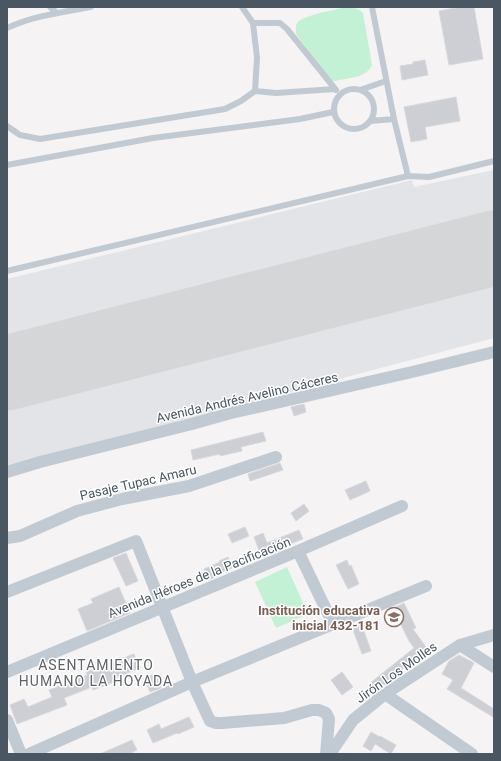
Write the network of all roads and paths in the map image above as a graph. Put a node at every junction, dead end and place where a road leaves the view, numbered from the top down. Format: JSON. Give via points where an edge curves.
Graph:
{"nodes":[{"id":1,"x":50,"y":7,"type":"edge"},
{"id":2,"x":91,"y":7,"type":"edge"},
{"id":3,"x":242,"y":7,"type":"edge"},
{"id":4,"x":372,"y":7,"type":"edge"},
{"id":5,"x":57,"y":13,"type":"junction"},
{"id":6,"x":253,"y":23,"type":"junction"},
{"id":7,"x":7,"y":28,"type":"edge"},
{"id":8,"x":386,"y":82,"type":"junction"},
{"id":9,"x":335,"y":88,"type":"junction"},
{"id":10,"x":360,"y":90,"type":"junction"},
{"id":11,"x":255,"y":91,"type":"junction"},
{"id":12,"x":340,"y":94,"type":"junction"},
{"id":13,"x":334,"y":112,"type":"junction"},
{"id":14,"x":394,"y":119,"type":"junction"},
{"id":15,"x":370,"y":121,"type":"junction"},
{"id":16,"x":7,"y":126,"type":"edge"},
{"id":17,"x":494,"y":161,"type":"edge"},
{"id":18,"x":7,"y":165,"type":"edge"},
{"id":19,"x":408,"y":176,"type":"junction"},
{"id":20,"x":7,"y":271,"type":"edge"},
{"id":21,"x":494,"y":352,"type":"edge"},
{"id":22,"x":276,"y":457,"type":"dead end"},
{"id":23,"x":7,"y":472,"type":"edge"},
{"id":24,"x":402,"y":506,"type":"dead end"},
{"id":25,"x":7,"y":538,"type":"edge"},
{"id":26,"x":298,"y":551,"type":"junction"},
{"id":27,"x":426,"y":586,"type":"dead end"},
{"id":28,"x":7,"y":592,"type":"edge"},
{"id":29,"x":162,"y":607,"type":"junction"},
{"id":30,"x":333,"y":624,"type":"junction"},
{"id":31,"x":494,"y":635,"type":"edge"},
{"id":32,"x":460,"y":645,"type":"junction"},
{"id":33,"x":494,"y":666,"type":"edge"},
{"id":34,"x":7,"y":672,"type":"edge"},
{"id":35,"x":192,"y":682,"type":"junction"},
{"id":36,"x":385,"y":694,"type":"junction"},
{"id":37,"x":7,"y":720,"type":"edge"},
{"id":38,"x":21,"y":754,"type":"edge"},
{"id":39,"x":29,"y":754,"type":"edge"},
{"id":40,"x":326,"y":754,"type":"edge"},
{"id":41,"x":330,"y":754,"type":"edge"},
{"id":42,"x":472,"y":754,"type":"edge"}],
"edges":[{"from":1,"to":5,"type":"lane"},
{"from":2,"to":5,"type":"lane"},
{"from":3,"to":6,"type":"lane"},
{"from":4,"to":8,"type":"lane"},
{"from":5,"to":7,"type":"lane","via":[[25,20]]},
{"from":6,"to":9,"type":"lane","via":[[280,23]]},
{"from":6,"to":11,"type":"lane","via":[[258,58]]},
{"from":8,"to":10,"type":"lane"},
{"from":8,"to":14,"type":"lane"},
{"from":9,"to":11,"type":"lane","via":[[276,93]]},
{"from":9,"to":12,"type":"lane"},
{"from":10,"to":12,"type":"lane","via":[[349,89]]},
{"from":10,"to":15,"type":"lane","via":[[370,97],[373,103],[373,116]]},
{"from":11,"to":16,"type":"lane","via":[[225,109],[40,139],[20,135]]},
{"from":12,"to":13,"type":"lane","via":[[336,99]]},
{"from":13,"to":15,"type":"lane","via":[[340,124],[352,130],[359,129]]},
{"from":13,"to":18,"type":"lane","via":[[300,119],[153,138]]},
{"from":14,"to":15,"type":"lane"},
{"from":14,"to":19,"type":"lane"},
{"from":17,"to":19,"type":"lane","via":[[429,177]]},
{"from":19,"to":20,"type":"lane"},
{"from":21,"to":23,"type":"street","name":"Avenida Andrés Avelino Cáceres","via":[[231,414]]},
{"from":22,"to":25,"type":"street","name":"Pasaje Tupac Amaru","via":[[189,486],[77,511],[20,536]]},
{"from":24,"to":26,"type":"street","name":"Avenida Héroes de la Pacificación"},
{"from":26,"to":29,"type":"street","name":"Avenida Héroes de la Pacificación"},
{"from":26,"to":30,"type":"street"},
{"from":27,"to":30,"type":"street"},
{"from":28,"to":29,"type":"street","via":[[136,541]]},
{"from":29,"to":34,"type":"street","name":"Avenida Héroes de la Pacificación"},
{"from":29,"to":35,"type":"street"},
{"from":30,"to":35,"type":"street"},
{"from":31,"to":32,"type":"street","name":"Jirón Los Molles"},
{"from":32,"to":33,"type":"street"},
{"from":32,"to":36,"type":"street","name":"Jirón Los Molles"},
{"from":35,"to":39,"type":"street"},
{"from":35,"to":40,"type":"street","via":[[210,721],[216,723],[284,718],[312,710],[326,713],[329,719]]},
{"from":36,"to":41,"type":"street","name":"Jirón Los Molles","via":[[353,720]]},
{"from":36,"to":42,"type":"street"},
{"from":37,"to":38,"type":"street"}]}
